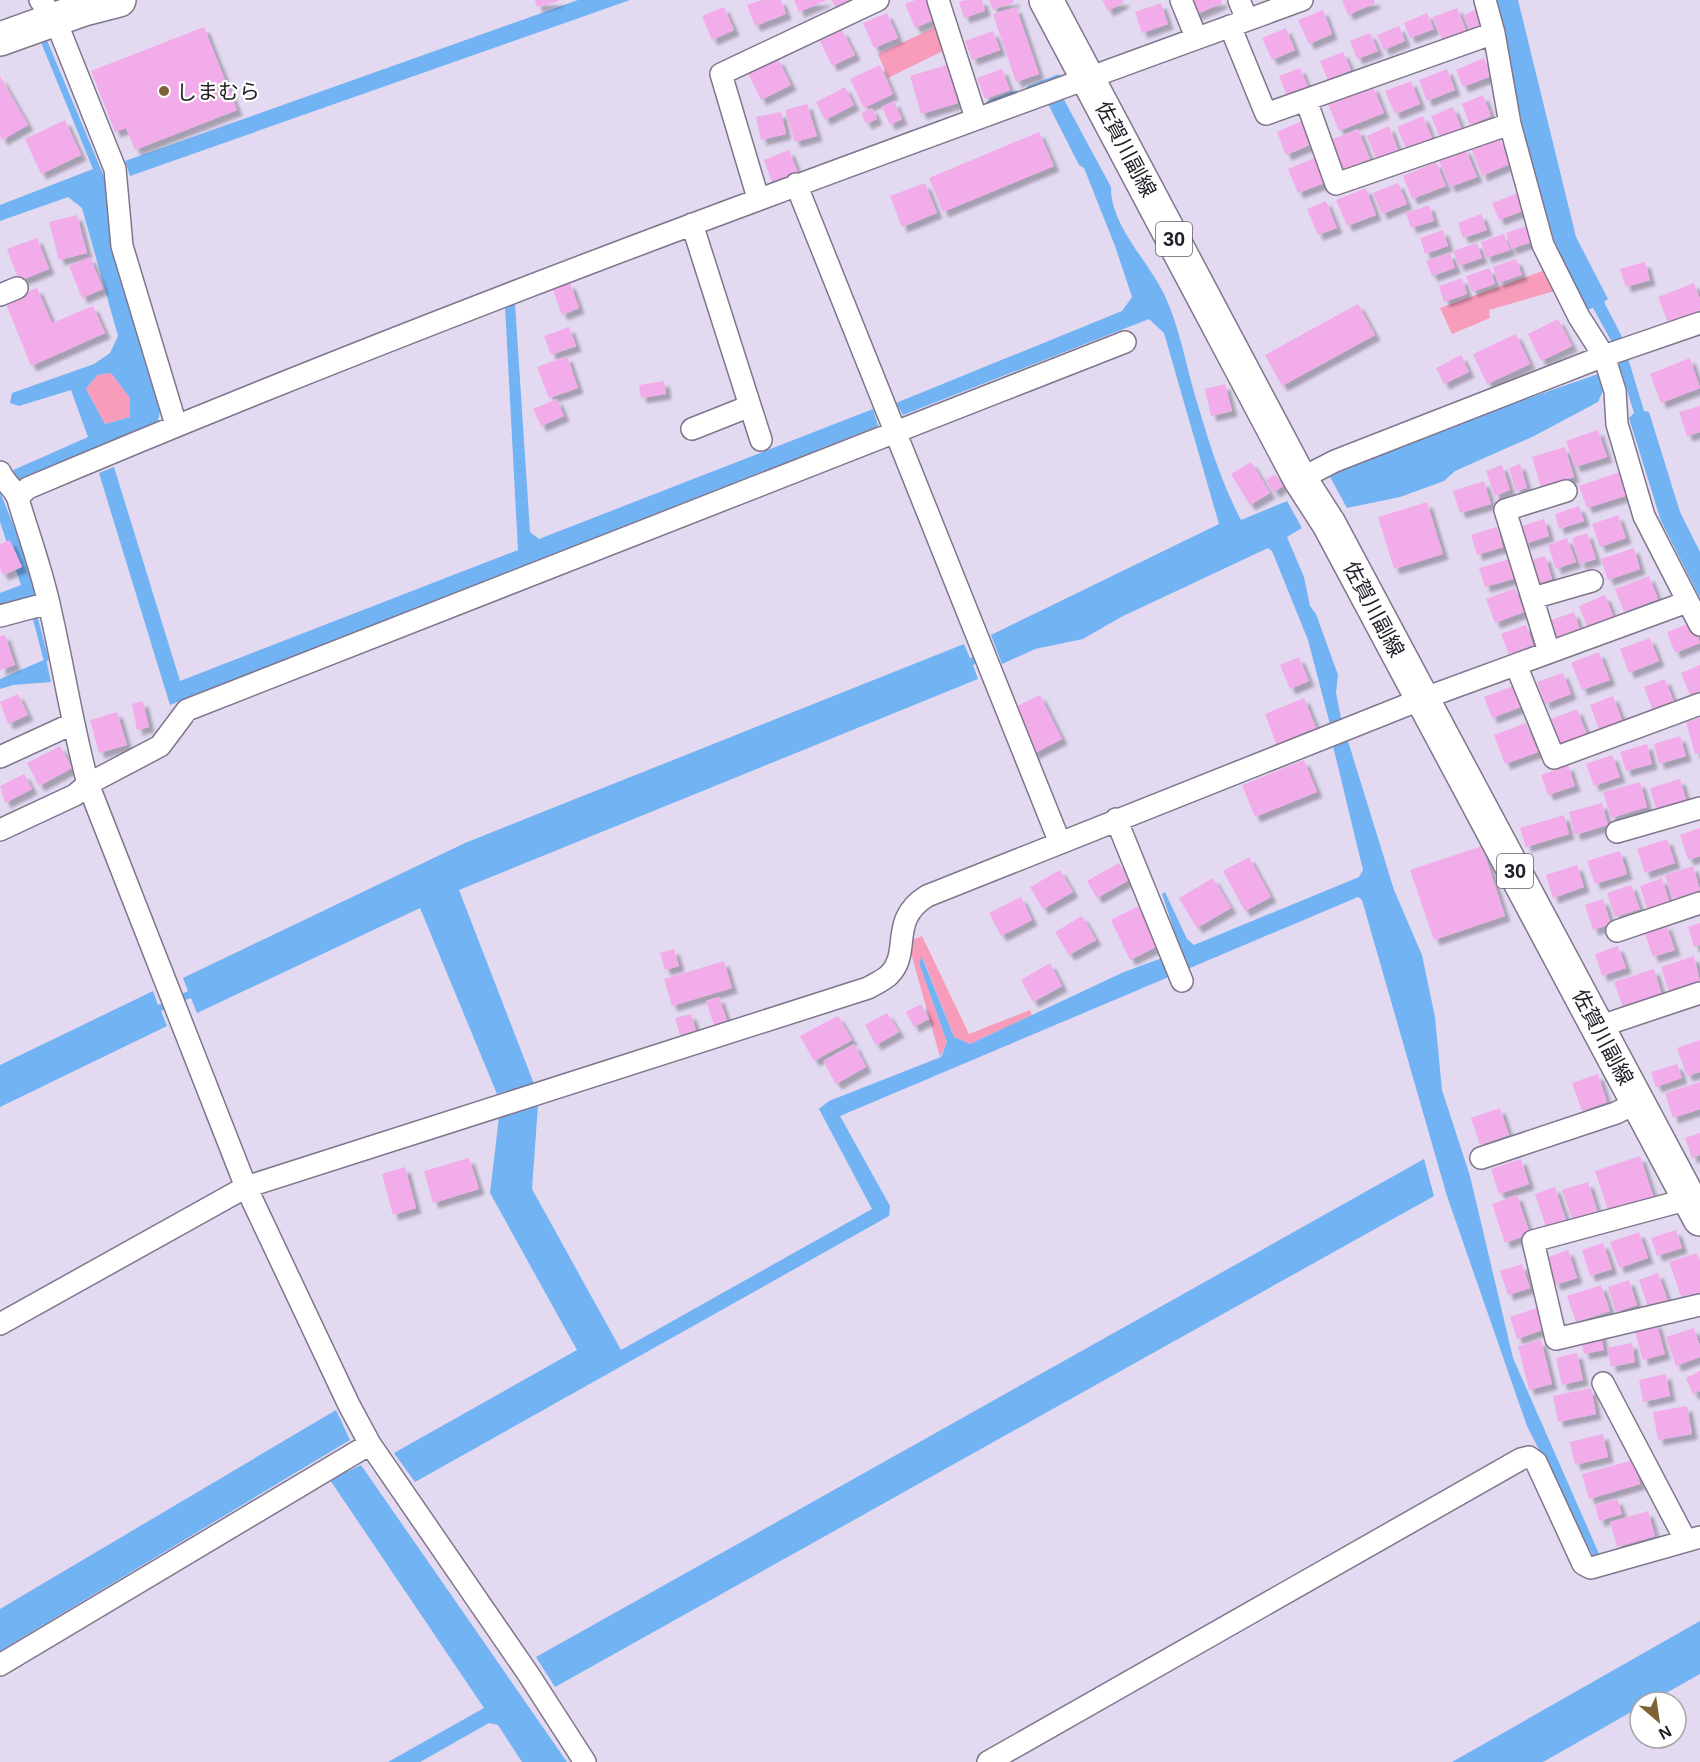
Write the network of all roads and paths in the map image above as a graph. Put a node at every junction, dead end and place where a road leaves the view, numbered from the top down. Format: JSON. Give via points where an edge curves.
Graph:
{"nodes":[{"id":1,"x":119,"y":0,"type":"edge"},
{"id":2,"x":878,"y":0,"type":"edge"},
{"id":3,"x":938,"y":0,"type":"edge"},
{"id":4,"x":1046,"y":0,"type":"edge"},
{"id":5,"x":1180,"y":0,"type":"edge"},
{"id":6,"x":1239,"y":0,"type":"edge"},
{"id":7,"x":1302,"y":0,"type":"edge"},
{"id":8,"x":1485,"y":0,"type":"edge"},
{"id":9,"x":47,"y":10,"type":"edge"},
{"id":10,"x":1238,"y":23,"type":"junction"},
{"id":11,"x":1494,"y":33,"type":"junction"},
{"id":12,"x":1196,"y":38,"type":"junction"},
{"id":13,"x":0,"y":39,"type":"edge"},
{"id":14,"x":1088,"y":77,"type":"junction"},
{"id":15,"x":1306,"y":100,"type":"junction"},
{"id":16,"x":976,"y":118,"type":"junction"},
{"id":17,"x":1510,"y":124,"type":"junction"},
{"id":18,"x":796,"y":184,"type":"junction"},
{"id":19,"x":758,"y":198,"type":"junction"},
{"id":20,"x":692,"y":224,"type":"junction"},
{"id":21,"x":1700,"y":323,"type":"edge"},
{"id":22,"x":1125,"y":342,"type":"dead end"},
{"id":23,"x":1606,"y":355,"type":"junction"},
{"id":24,"x":750,"y":406,"type":"junction"},
{"id":25,"x":176,"y":425,"type":"junction"},
{"id":26,"x":692,"y":429,"type":"dead end"},
{"id":27,"x":894,"y":430,"type":"junction"},
{"id":28,"x":761,"y":440,"type":"dead end"},
{"id":29,"x":0,"y":472,"type":"edge"},
{"id":30,"x":1300,"y":479,"type":"junction"},
{"id":31,"x":1566,"y":490,"type":"dead end"},
{"id":32,"x":18,"y":497,"type":"junction"},
{"id":33,"x":1592,"y":581,"type":"dead end"},
{"id":34,"x":1533,"y":598,"type":"junction"},
{"id":35,"x":1687,"y":602,"type":"junction"},
{"id":36,"x":49,"y":603,"type":"junction"},
{"id":37,"x":0,"y":616,"type":"edge"},
{"id":38,"x":1700,"y":625,"type":"edge"},
{"id":39,"x":1549,"y":652,"type":"junction"},
{"id":40,"x":1516,"y":664,"type":"junction"},
{"id":41,"x":1422,"y":699,"type":"junction"},
{"id":42,"x":1700,"y":704,"type":"edge"},
{"id":43,"x":72,"y":724,"type":"junction"},
{"id":44,"x":0,"y":758,"type":"edge"},
{"id":45,"x":88,"y":784,"type":"junction"},
{"id":46,"x":1700,"y":808,"type":"edge"},
{"id":47,"x":1116,"y":819,"type":"junction"},
{"id":48,"x":2,"y":824,"type":"edge"},
{"id":49,"x":1617,"y":832,"type":"dead end"},
{"id":50,"x":1060,"y":843,"type":"junction"},
{"id":51,"x":1700,"y":903,"type":"edge"},
{"id":52,"x":1617,"y":931,"type":"dead end"},
{"id":53,"x":1181,"y":976,"type":"dead end"},
{"id":54,"x":1700,"y":993,"type":"edge"},
{"id":55,"x":1598,"y":1027,"type":"junction"},
{"id":56,"x":1638,"y":1102,"type":"junction"},
{"id":57,"x":1481,"y":1158,"type":"dead end"},
{"id":58,"x":246,"y":1187,"type":"junction"},
{"id":59,"x":1695,"y":1209,"type":"edge"},
{"id":60,"x":1700,"y":1305,"type":"edge"},
{"id":61,"x":0,"y":1324,"type":"edge"},
{"id":62,"x":1604,"y":1383,"type":"dead end"},
{"id":63,"x":370,"y":1444,"type":"junction"},
{"id":64,"x":1693,"y":1539,"type":"edge"},
{"id":65,"x":0,"y":1665,"type":"edge"},
{"id":66,"x":585,"y":1762,"type":"edge"},
{"id":67,"x":988,"y":1762,"type":"edge"}],
"edges":[{"from":1,"to":9,"type":"main road"},
{"from":2,"to":19,"type":"street","via":[[721,74]]},
{"from":3,"to":16,"type":"street"},
{"from":4,"to":14,"type":"main road","name":"佐賀川副線","number":"30"},
{"from":5,"to":12,"type":"street"},
{"from":6,"to":10,"type":"street"},
{"from":7,"to":10,"type":"street"},
{"from":8,"to":11,"type":"street"},
{"from":9,"to":13,"type":"main road"},
{"from":9,"to":25,"type":"street","via":[[115,169],[122,246]]},
{"from":10,"to":12,"type":"street"},
{"from":10,"to":15,"type":"street","via":[[1266,114]]},
{"from":11,"to":15,"type":"street"},
{"from":11,"to":17,"type":"street"},
{"from":12,"to":14,"type":"street"},
{"from":14,"to":16,"type":"street"},
{"from":14,"to":30,"type":"main road","name":"佐賀川副線","number":"30"},
{"from":15,"to":17,"type":"street","via":[[1336,184]]},
{"from":16,"to":18,"type":"street"},
{"from":17,"to":23,"type":"street","via":[[1543,245],[1579,317]]},
{"from":18,"to":19,"type":"street"},
{"from":18,"to":27,"type":"street"},
{"from":19,"to":20,"type":"street"},
{"from":20,"to":24,"type":"street"},
{"from":20,"to":25,"type":"street"},
{"from":21,"to":23,"type":"street"},
{"from":22,"to":27,"type":"street"},
{"from":23,"to":30,"type":"street","via":[[1335,461]]},
{"from":23,"to":35,"type":"street","via":[[1615,391],[1617,424],[1644,516]]},
{"from":24,"to":26,"type":"street"},
{"from":24,"to":28,"type":"street"},
{"from":25,"to":32,"type":"street","via":[[28,488]]},
{"from":27,"to":45,"type":"street","via":[[187,710],[160,746]]},
{"from":27,"to":50,"type":"street"},
{"from":29,"to":32,"type":"street"},
{"from":30,"to":41,"type":"main road","name":"佐賀川副線","number":"30","via":[[1329,525]]},
{"from":31,"to":34,"type":"street","via":[[1505,510]]},
{"from":32,"to":36,"type":"street"},
{"from":33,"to":34,"type":"street"},
{"from":34,"to":39,"type":"street"},
{"from":35,"to":38,"type":"street"},
{"from":35,"to":39,"type":"street"},
{"from":36,"to":37,"type":"street"},
{"from":36,"to":43,"type":"street"},
{"from":39,"to":40,"type":"street"},
{"from":40,"to":41,"type":"street"},
{"from":40,"to":42,"type":"street","via":[[1554,758]]},
{"from":41,"to":47,"type":"street"},
{"from":41,"to":55,"type":"main road","name":"佐賀川副線","number":"30"},
{"from":43,"to":44,"type":"street"},
{"from":43,"to":45,"type":"street"},
{"from":45,"to":48,"type":"street","via":[[75,795]]},
{"from":45,"to":58,"type":"street"},
{"from":46,"to":49,"type":"street"},
{"from":47,"to":50,"type":"street"},
{"from":47,"to":53,"type":"street"},
{"from":50,"to":58,"type":"street","via":[[912,905],[902,927],[897,963],[889,975],[868,988]]},
{"from":51,"to":52,"type":"street"},
{"from":54,"to":55,"type":"street"},
{"from":55,"to":56,"type":"main road","name":"佐賀川副線","number":"30"},
{"from":56,"to":57,"type":"street"},
{"from":56,"to":59,"type":"main road","name":"佐賀川副線","number":"30"},
{"from":58,"to":61,"type":"street"},
{"from":58,"to":63,"type":"street"},
{"from":59,"to":60,"type":"street","via":[[1533,1241],[1556,1339]]},
{"from":62,"to":64,"type":"street"},
{"from":63,"to":65,"type":"street"},
{"from":63,"to":66,"type":"street"},
{"from":64,"to":67,"type":"street","via":[[1592,1568],[1583,1564],[1536,1461],[1529,1457],[1521,1459]]}]}
